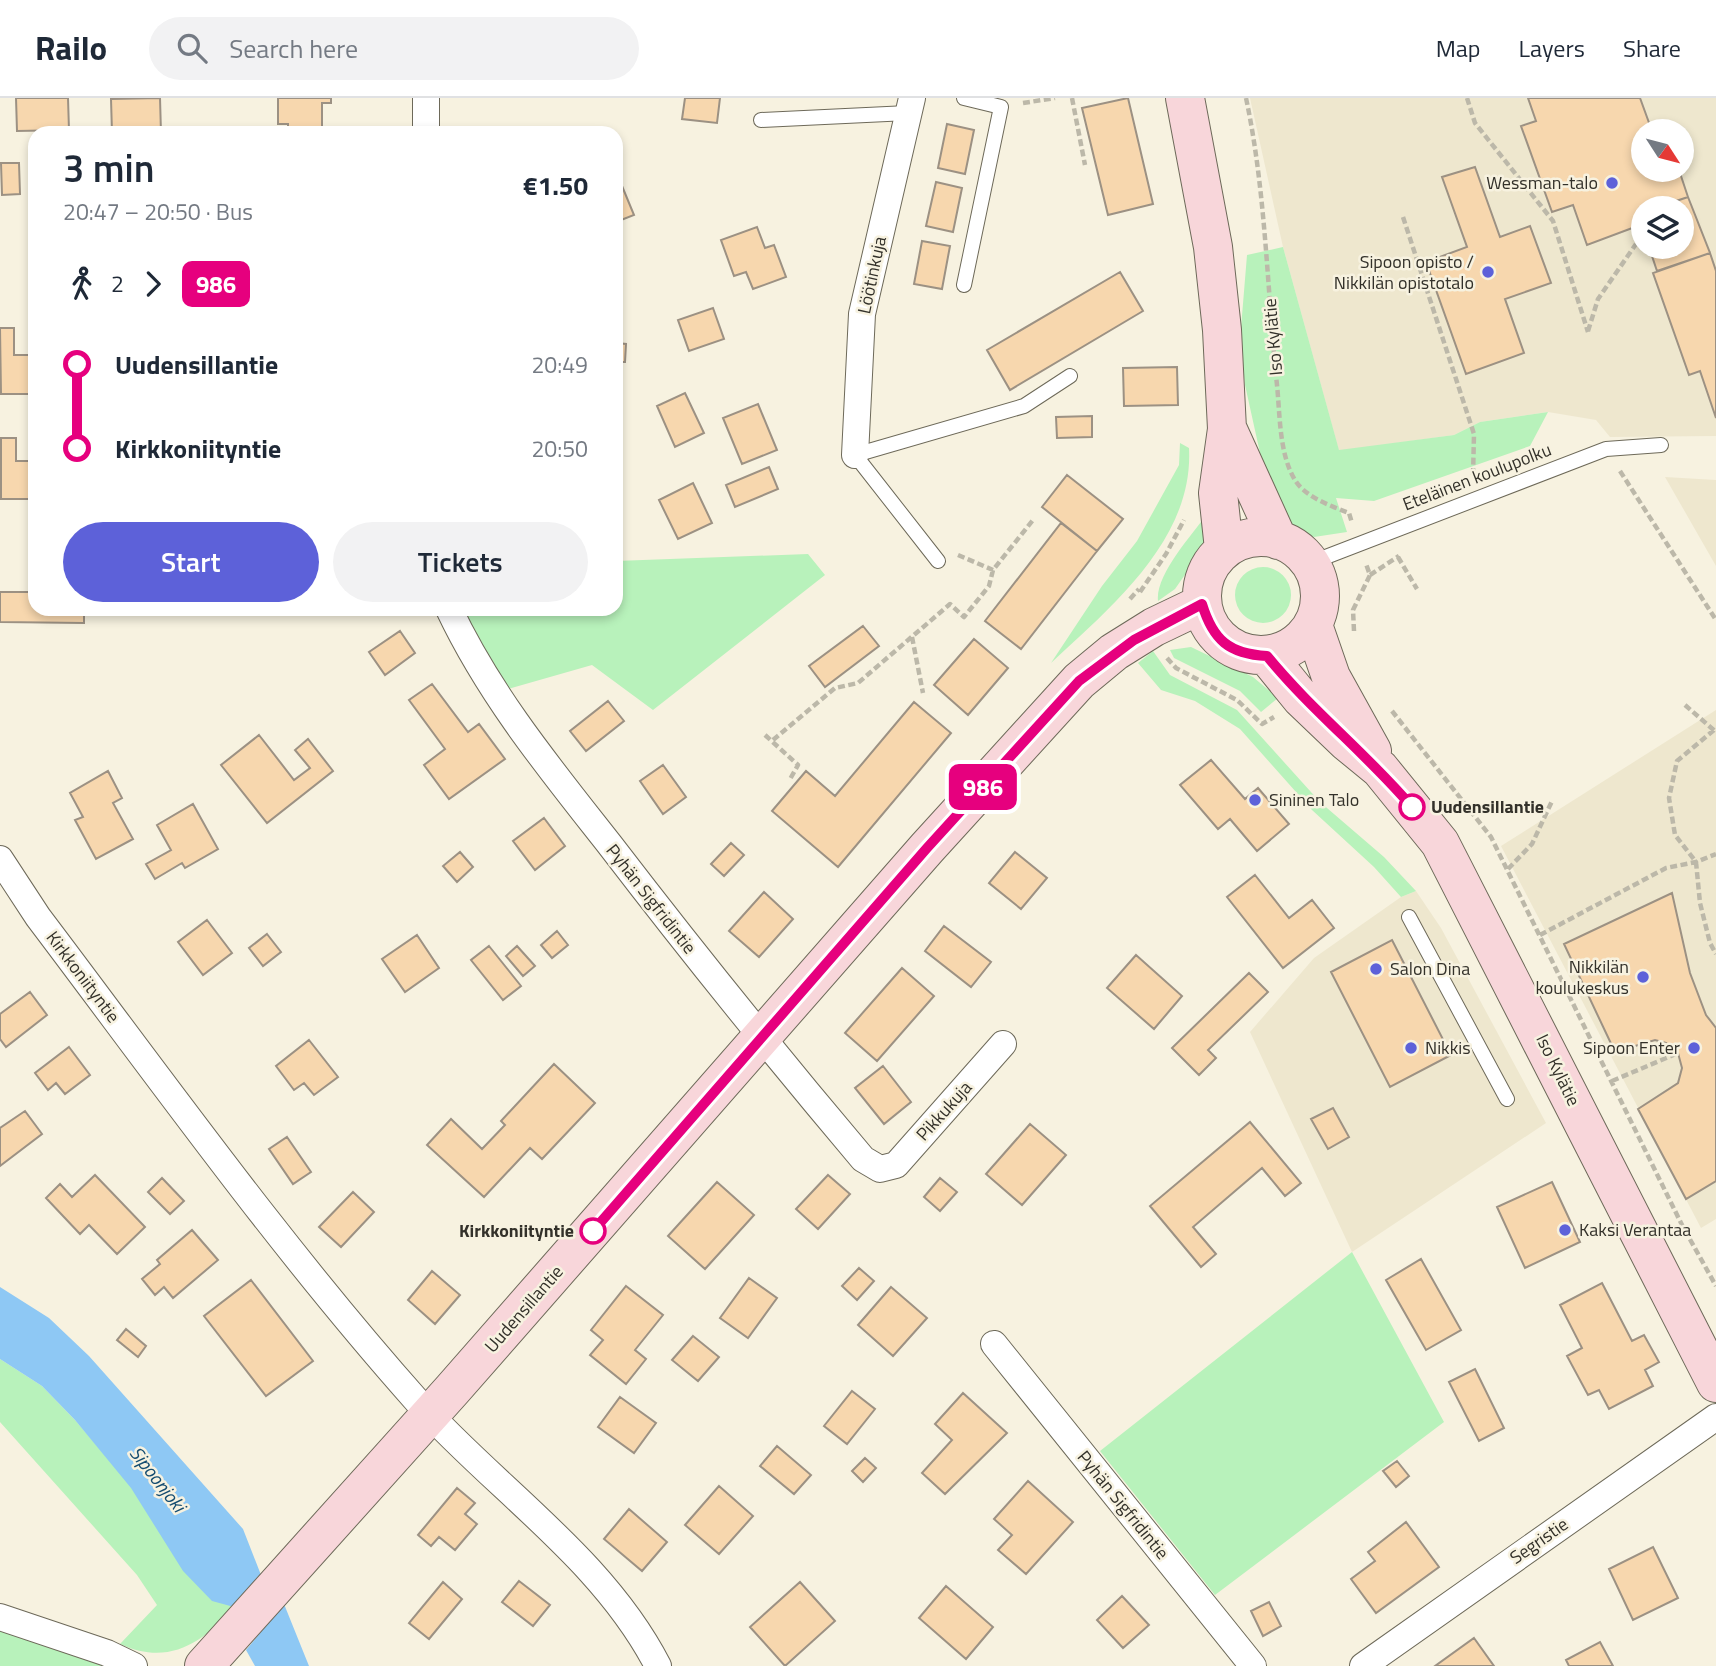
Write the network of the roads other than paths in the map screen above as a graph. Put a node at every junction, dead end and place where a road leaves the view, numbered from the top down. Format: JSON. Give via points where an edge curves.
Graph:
{"nodes":[{"id":1,"x":426,"y":98,"type":"edge"},
{"id":2,"x":964,"y":98,"type":"edge"},
{"id":3,"x":1185,"y":98,"type":"edge"},
{"id":4,"x":910,"y":106,"type":"edge"},
{"id":5,"x":761,"y":120,"type":"dead end"},
{"id":6,"x":426,"y":126,"type":"edge"},
{"id":7,"x":964,"y":285,"type":"dead end"},
{"id":8,"x":1070,"y":376,"type":"dead end"},
{"id":9,"x":1227,"y":429,"type":"junction"},
{"id":10,"x":1661,"y":445,"type":"dead end"},
{"id":11,"x":855,"y":455,"type":"junction"},
{"id":12,"x":1278,"y":540,"type":"junction"},
{"id":13,"x":1224,"y":549,"type":"junction"},
{"id":14,"x":938,"y":561,"type":"dead end"},
{"id":15,"x":1310,"y":563,"type":"junction"},
{"id":16,"x":1202,"y":604,"type":"junction"},
{"id":17,"x":452,"y":616,"type":"edge"},
{"id":18,"x":1313,"y":625,"type":"junction"},
{"id":19,"x":1267,"y":656,"type":"junction"},
{"id":20,"x":1380,"y":769,"type":"junction"},
{"id":21,"x":0,"y":859,"type":"edge"},
{"id":22,"x":1409,"y":917,"type":"dead end"},
{"id":23,"x":761,"y":1038,"type":"junction"},
{"id":24,"x":1003,"y":1044,"type":"dead end"},
{"id":25,"x":1507,"y":1099,"type":"dead end"},
{"id":26,"x":880,"y":1168,"type":"joint"},
{"id":27,"x":994,"y":1344,"type":"dead end"},
{"id":28,"x":1716,"y":1383,"type":"edge"},
{"id":29,"x":430,"y":1414,"type":"junction"},
{"id":30,"x":1716,"y":1417,"type":"edge"},
{"id":31,"x":0,"y":1617,"type":"edge"},
{"id":32,"x":210,"y":1658,"type":"edge"},
{"id":33,"x":134,"y":1666,"type":"edge"},
{"id":34,"x":658,"y":1666,"type":"edge"},
{"id":35,"x":1253,"y":1666,"type":"edge"},
{"id":36,"x":1363,"y":1666,"type":"edge"}],
"edges":[{"from":1,"to":6,"type":"street"},
{"from":2,"to":7,"type":"lane","via":[[1001,107]]},
{"from":3,"to":9,"type":"street","via":[[1213,247]]},
{"from":4,"to":5,"type":"lane"},
{"from":4,"to":11,"type":"street","name":"Löötinkuja","via":[[862,314]]},
{"from":8,"to":11,"type":"lane","via":[[1024,405]]},
{"from":9,"to":12,"type":"street"},
{"from":9,"to":13,"type":"street","via":[[1218,493]]},
{"from":10,"to":15,"type":"lane","name":"Eteläinen koulupolku","via":[[1606,449]]},
{"from":11,"to":14,"type":"lane"},
{"from":12,"to":13,"type":"street","via":[[1241,540]]},
{"from":12,"to":15,"type":"street","via":[[1298,550]]},
{"from":13,"to":16,"type":"street","via":[[1207,573]]},
{"from":15,"to":18,"type":"street","via":[[1320,593]]},
{"from":16,"to":19,"type":"street","via":[[1209,626],[1228,647],[1247,655]]},
{"from":16,"to":23,"type":"street","name":"Uudensillantie","via":[[1124,646],[1079,681]]},
{"from":17,"to":23,"type":"street","name":"Pyhän Sigfridintie","via":[[521,731]]},
{"from":18,"to":19,"type":"street","via":[[1287,650]]},
{"from":18,"to":20,"type":"street","name":"Iso Kylätie","via":[[1331,677],[1364,731]]},
{"from":19,"to":20,"type":"street","name":"Iso Kylätie","via":[[1310,707]]},
{"from":20,"to":28,"type":"street","name":"Iso Kylätie","via":[[1434,835],[1461,880]]},
{"from":21,"to":29,"type":"street","name":"Kirkkoniityntie","via":[[38,917],[296,1259]]},
{"from":22,"to":25,"type":"lane"},
{"from":23,"to":26,"type":"street","name":"Pyhän Sigfridintie","via":[[863,1159]]},
{"from":23,"to":29,"type":"street","name":"Uudensillantie"},
{"from":24,"to":26,"type":"street","name":"Pikkukuja","via":[[895,1165]]},
{"from":27,"to":35,"type":"street","name":"Pyhän Sigfridintie"},
{"from":29,"to":32,"type":"street","name":"Uudensillantie"},
{"from":29,"to":34,"type":"street","name":"Kirkkoniityntie","via":[[614,1595]]},
{"from":30,"to":36,"type":"street","name":"Segristie"},
{"from":31,"to":33,"type":"street"}]}
